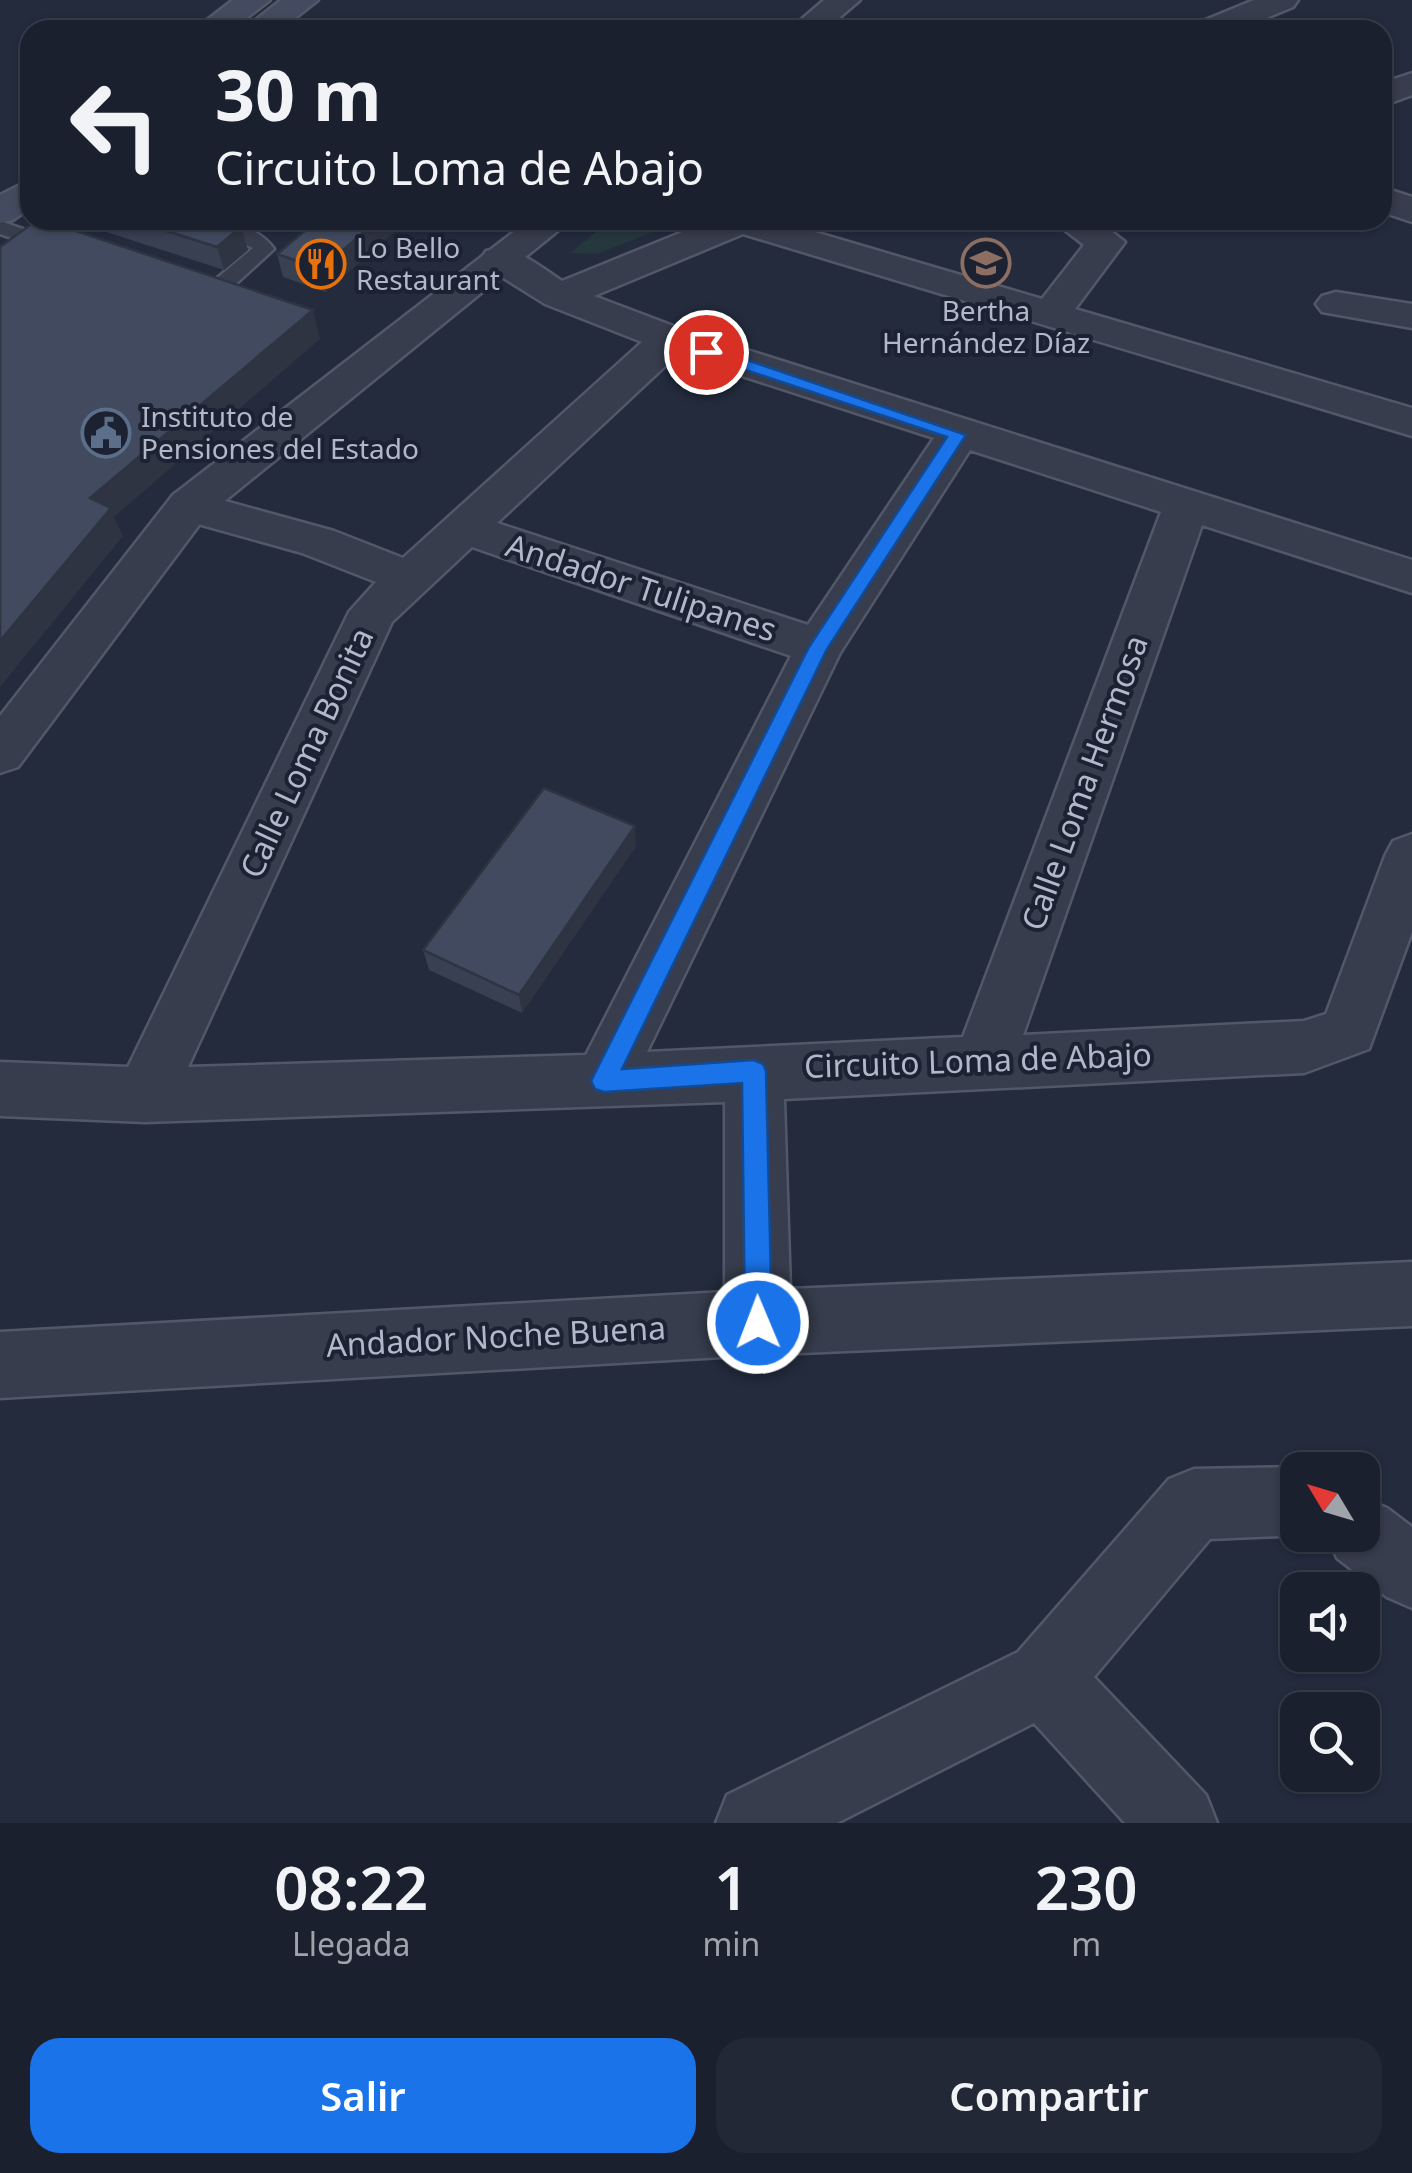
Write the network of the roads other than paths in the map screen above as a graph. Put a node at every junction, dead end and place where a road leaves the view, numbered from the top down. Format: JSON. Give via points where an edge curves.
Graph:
{"nodes":[{"id":1,"x":254,"y":0,"type":"edge"},
{"id":2,"x":302,"y":0,"type":"edge"},
{"id":3,"x":844,"y":0,"type":"edge"},
{"id":4,"x":1200,"y":0,"type":"edge"},
{"id":5,"x":1282,"y":0,"type":"edge"},
{"id":6,"x":1240,"y":17,"type":"junction"},
{"id":7,"x":225,"y":20,"type":"edge"},
{"id":8,"x":273,"y":20,"type":"edge"},
{"id":9,"x":818,"y":20,"type":"edge"},
{"id":10,"x":1233,"y":20,"type":"edge"},
{"id":11,"x":15,"y":175,"type":"edge"},
{"id":12,"x":0,"y":212,"type":"edge"},
{"id":13,"x":0,"y":226,"type":"edge"},
{"id":14,"x":230,"y":230,"type":"edge"},
{"id":15,"x":539,"y":230,"type":"edge"},
{"id":16,"x":721,"y":230,"type":"edge"},
{"id":17,"x":773,"y":230,"type":"edge"},
{"id":18,"x":1087,"y":230,"type":"edge"},
{"id":19,"x":74,"y":252,"type":"edge"},
{"id":20,"x":500,"y":259,"type":"junction"},
{"id":21,"x":166,"y":285,"type":"edge"},
{"id":22,"x":559,"y":296,"type":"junction"},
{"id":23,"x":1336,"y":304,"type":"dead end"},
{"id":24,"x":1051,"y":314,"type":"junction"},
{"id":25,"x":1412,"y":316,"type":"edge"},
{"id":26,"x":670,"y":339,"type":"junction"},
{"id":27,"x":1412,"y":422,"type":"edge"},
{"id":28,"x":958,"y":435,"type":"junction"},
{"id":29,"x":189,"y":506,"type":"junction"},
{"id":30,"x":1186,"y":506,"type":"junction"},
{"id":31,"x":463,"y":528,"type":"junction"},
{"id":32,"x":1412,"y":577,"type":"edge"},
{"id":33,"x":410,"y":578,"type":"junction"},
{"id":34,"x":818,"y":647,"type":"junction"},
{"id":35,"x":0,"y":753,"type":"edge"},
{"id":36,"x":1412,"y":856,"type":"edge"},
{"id":37,"x":984,"y":1061,"type":"junction"},
{"id":38,"x":754,"y":1071,"type":"junction"},
{"id":39,"x":604,"y":1081,"type":"junction"},
{"id":40,"x":0,"y":1088,"type":"edge"},
{"id":41,"x":145,"y":1095,"type":"junction"},
{"id":42,"x":1412,"y":1294,"type":"edge"},
{"id":43,"x":758,"y":1323,"type":"junction"},
{"id":44,"x":0,"y":1364,"type":"edge"},
{"id":45,"x":1280,"y":1502,"type":"edge"},
{"id":46,"x":1380,"y":1548,"type":"edge"},
{"id":47,"x":1412,"y":1572,"type":"edge"},
{"id":48,"x":1044,"y":1678,"type":"junction"},
{"id":49,"x":754,"y":1823,"type":"edge"},
{"id":50,"x":1178,"y":1823,"type":"edge"}],
"edges":[{"from":1,"to":7,"type":"main road"},
{"from":2,"to":8,"type":"main road"},
{"from":3,"to":9,"type":"street"},
{"from":4,"to":6,"type":"street"},
{"from":5,"to":6,"type":"street"},
{"from":6,"to":10,"type":"street"},
{"from":11,"to":12,"type":"main road"},
{"from":13,"to":19,"type":"lane"},
{"from":14,"to":21,"type":"lane","via":[[264,248],[207,298]]},
{"from":15,"to":20,"type":"street"},
{"from":16,"to":22,"type":"street"},
{"from":17,"to":24,"type":"street"},
{"from":18,"to":24,"type":"street","via":[[1106,242]]},
{"from":20,"to":22,"type":"street"},
{"from":20,"to":29,"type":"street"},
{"from":22,"to":26,"type":"street"},
{"from":23,"to":25,"type":"street"},
{"from":24,"to":27,"type":"street"},
{"from":26,"to":28,"type":"street"},
{"from":26,"to":31,"type":"street","name":"Calle Loma Bonita"},
{"from":28,"to":30,"type":"street"},
{"from":28,"to":34,"type":"street"},
{"from":29,"to":33,"type":"street","via":[[318,542]]},
{"from":29,"to":35,"type":"street"},
{"from":30,"to":32,"type":"street"},
{"from":30,"to":37,"type":"street","name":"Calle Loma Hermosa"},
{"from":31,"to":33,"type":"street","name":"Calle Loma Bonita"},
{"from":31,"to":34,"type":"street","name":"Andador Tulipanes"},
{"from":33,"to":41,"type":"street","name":"Calle Loma Bonita","via":[[373,612]]},
{"from":34,"to":39,"type":"street"},
{"from":36,"to":37,"type":"street","name":"Circuito Loma de Abajo","via":[[1348,1030],[1304,1048]]},
{"from":37,"to":38,"type":"street","name":"Circuito Loma de Abajo"},
{"from":38,"to":39,"type":"street","name":"Circuito Loma de Abajo"},
{"from":38,"to":43,"type":"street"},
{"from":39,"to":41,"type":"street","name":"Circuito Loma de Abajo"},
{"from":40,"to":41,"type":"street","name":"Circuito Loma de Abajo"},
{"from":42,"to":43,"type":"street","name":"Andador Noche Buena"},
{"from":43,"to":44,"type":"street","name":"Andador Noche Buena"},
{"from":45,"to":48,"type":"street","via":[[1194,1504]]},
{"from":46,"to":47,"type":"street"},
{"from":48,"to":49,"type":"street"},
{"from":48,"to":50,"type":"street"}]}
